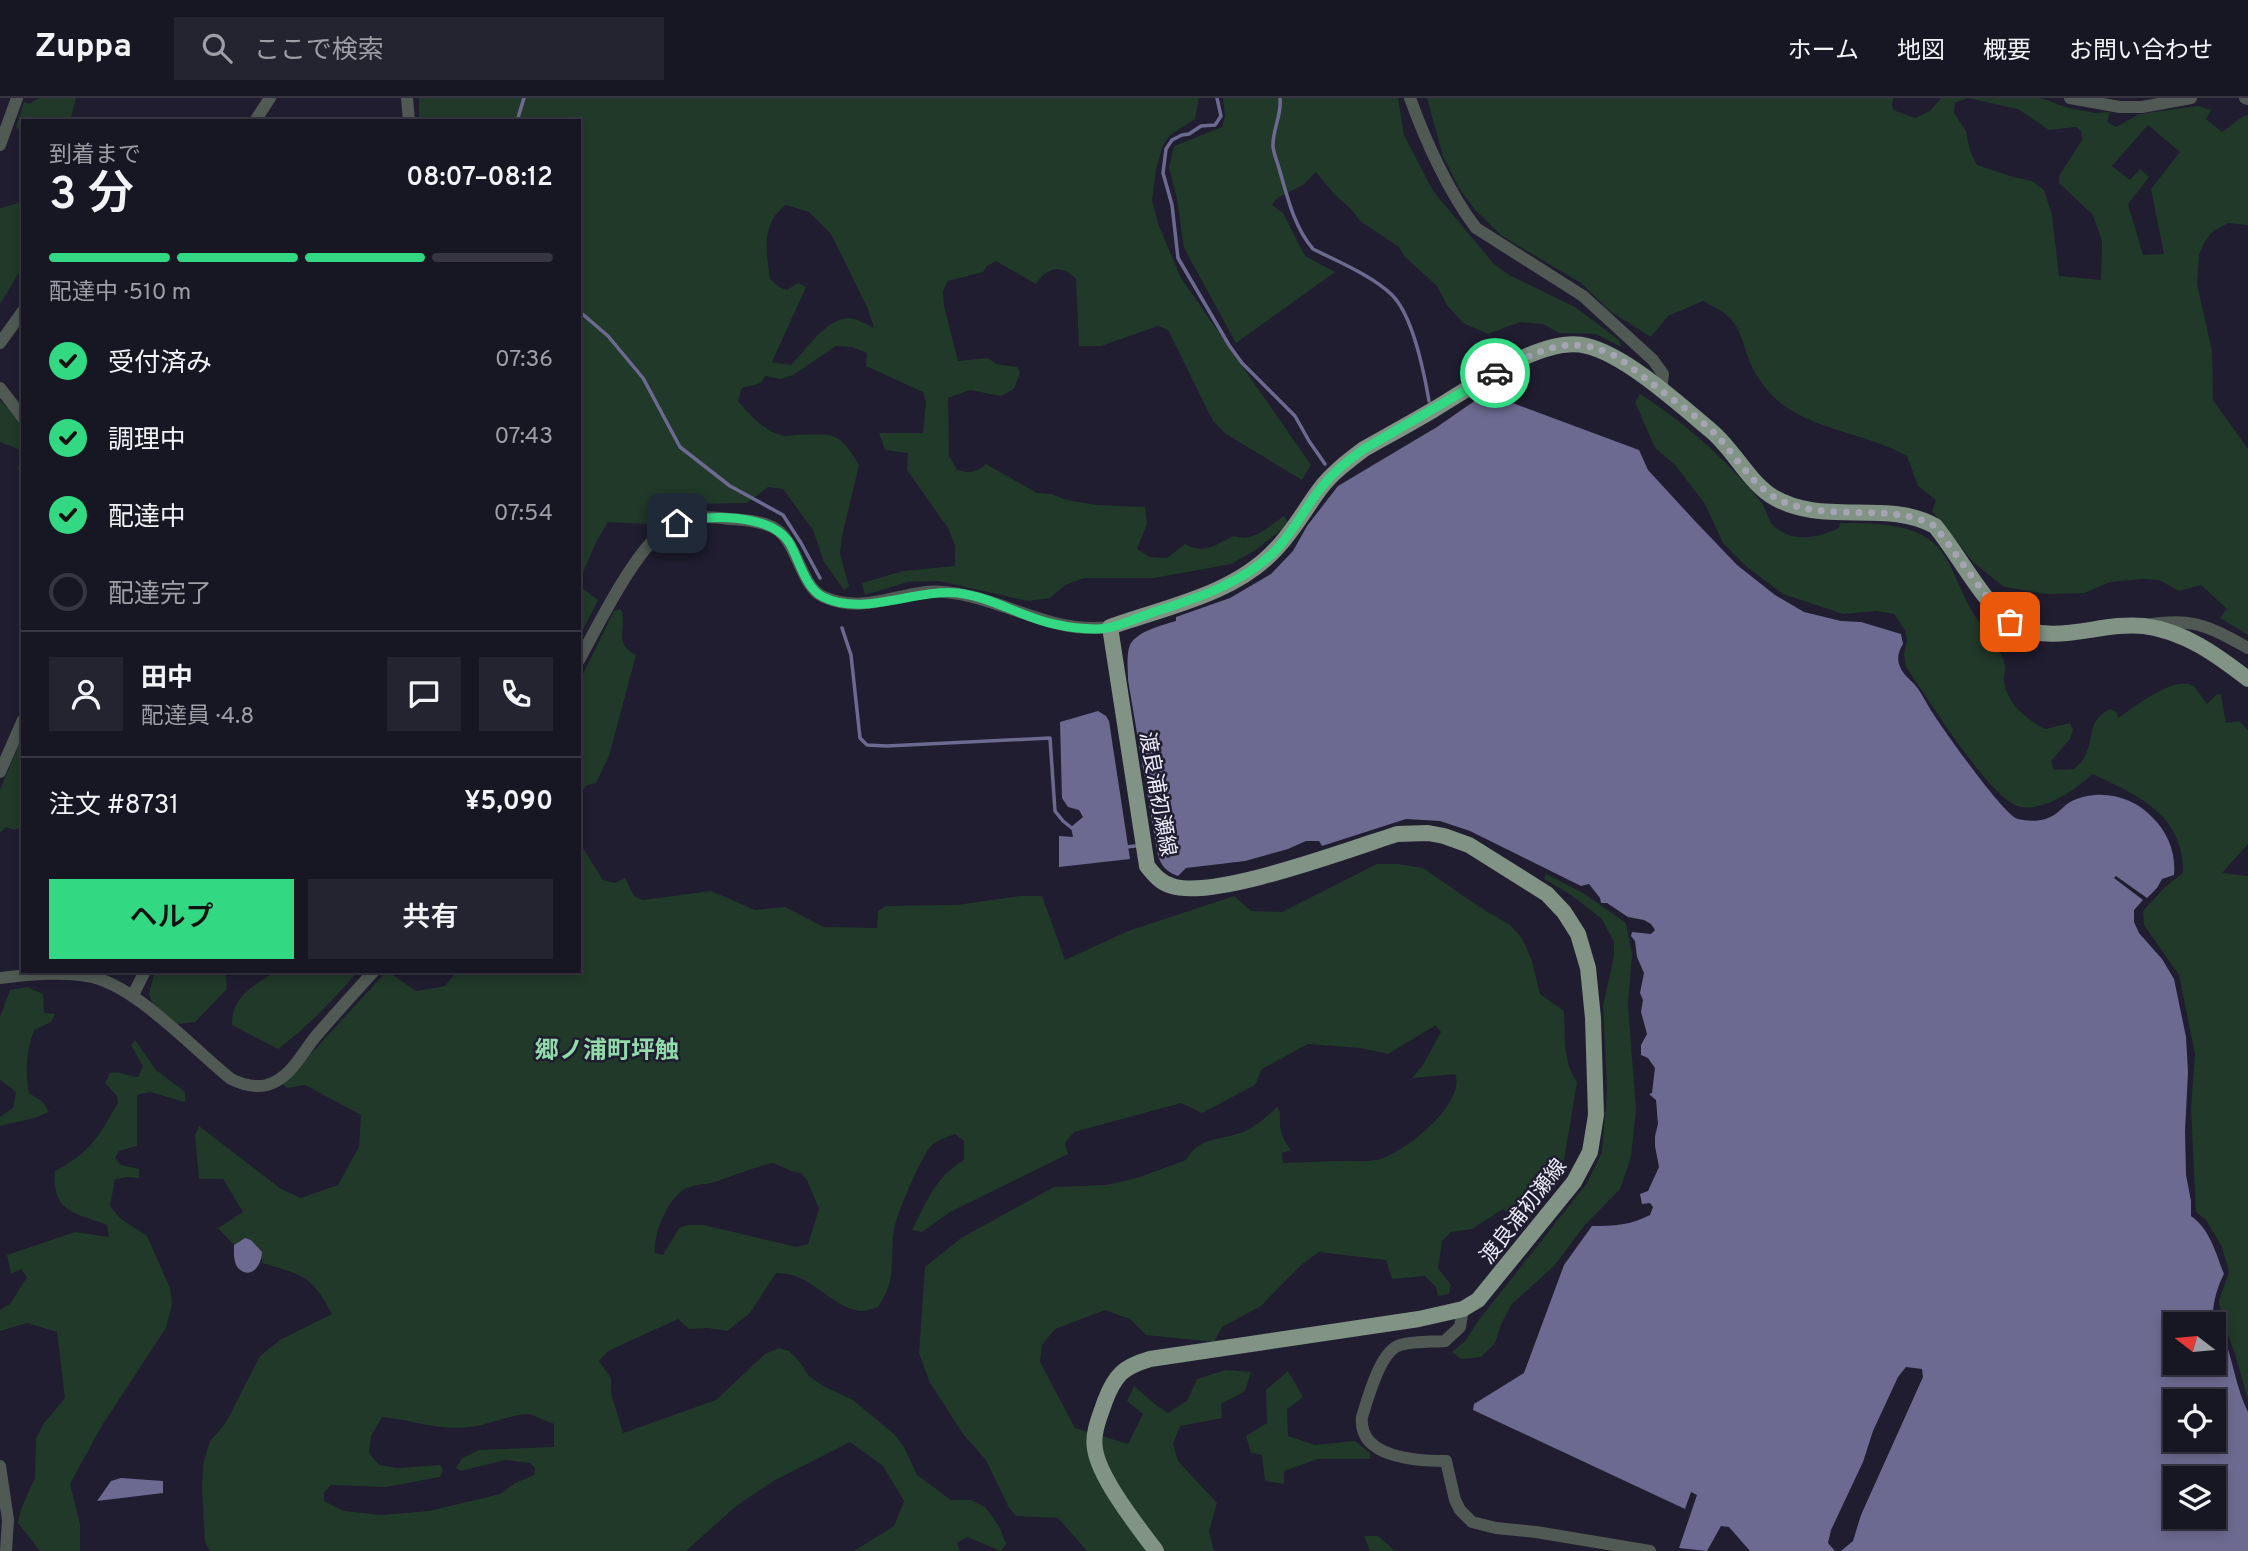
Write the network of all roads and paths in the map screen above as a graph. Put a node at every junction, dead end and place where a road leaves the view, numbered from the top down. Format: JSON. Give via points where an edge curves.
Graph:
{"nodes":[{"id":1,"x":18,"y":98,"type":"edge"},
{"id":2,"x":270,"y":98,"type":"edge"},
{"id":3,"x":407,"y":98,"type":"edge"},
{"id":4,"x":1410,"y":98,"type":"edge"},
{"id":5,"x":2070,"y":98,"type":"edge"},
{"id":6,"x":2191,"y":98,"type":"edge"},
{"id":7,"x":256,"y":119,"type":"edge"},
{"id":8,"x":409,"y":119,"type":"edge"},
{"id":9,"x":0,"y":145,"type":"edge"},
{"id":10,"x":21,"y":314,"type":"edge"},
{"id":11,"x":0,"y":343,"type":"edge"},
{"id":12,"x":0,"y":387,"type":"edge"},
{"id":13,"x":1661,"y":391,"type":"junction"},
{"id":14,"x":21,"y":415,"type":"edge"},
{"id":15,"x":2141,"y":626,"type":"junction"},
{"id":16,"x":1110,"y":627,"type":"junction"},
{"id":17,"x":2248,"y":648,"type":"edge"},
{"id":18,"x":581,"y":656,"type":"edge"},
{"id":19,"x":2248,"y":679,"type":"edge"},
{"id":20,"x":21,"y":725,"type":"edge"},
{"id":21,"x":0,"y":772,"type":"edge"},
{"id":22,"x":144,"y":973,"type":"edge"},
{"id":23,"x":372,"y":973,"type":"edge"},
{"id":24,"x":0,"y":978,"type":"edge"},
{"id":25,"x":133,"y":995,"type":"junction"},
{"id":26,"x":1462,"y":1309,"type":"junction"},
{"id":27,"x":0,"y":1466,"type":"edge"},
{"id":28,"x":6,"y":1551,"type":"edge"},
{"id":29,"x":1156,"y":1551,"type":"edge"},
{"id":30,"x":1650,"y":1551,"type":"edge"}],
"edges":[{"from":1,"to":9,"type":"street"},
{"from":2,"to":7,"type":"street"},
{"from":3,"to":8,"type":"street"},
{"from":4,"to":13,"type":"street","via":[[1434,155],[1476,228],[1583,296],[1653,360],[1664,374]]},
{"from":5,"to":6,"type":"street","via":[[2142,107]]},
{"from":10,"to":11,"type":"street"},
{"from":12,"to":14,"type":"street"},
{"from":13,"to":15,"type":"main road","via":[[1713,431],[1760,487],[1783,502],[1824,512],[1907,516],[1935,526],[2001,614],[2019,627],[2054,635]]},
{"from":13,"to":16,"type":"main road","via":[[1616,357],[1584,345],[1550,347],[1532,354],[1345,463],[1322,486],[1275,551],[1244,575]]},
{"from":15,"to":17,"type":"street","via":[[2196,622]]},
{"from":15,"to":19,"type":"main road","via":[[2188,639]]},
{"from":16,"to":18,"type":"street","via":[[1052,624],[988,600],[940,591],[854,605],[834,601],[820,596],[811,585],[788,541],[776,529],[708,516],[677,523],[658,537],[622,584]]},
{"from":16,"to":26,"type":"main road","name":"渡良浦初瀬線","via":[[1147,866],[1162,883],[1190,889],[1222,885],[1397,834],[1428,833],[1469,845],[1547,894],[1578,934],[1588,968],[1593,1017],[1596,1115],[1590,1152],[1573,1182],[1493,1284]]},
{"from":20,"to":21,"type":"street"},
{"from":22,"to":25,"type":"street"},
{"from":23,"to":25,"type":"street","via":[[281,1079],[267,1085],[250,1086],[231,1079]]},
{"from":24,"to":25,"type":"street","via":[[88,976]]},
{"from":26,"to":29,"type":"main road","name":"渡良浦初瀬線","via":[[1150,1359],[1123,1370],[1113,1381],[1099,1419],[1095,1450],[1119,1499]]},
{"from":26,"to":30,"type":"street","via":[[1460,1327],[1446,1341],[1409,1343],[1389,1352],[1362,1417],[1369,1442],[1390,1453],[1446,1461],[1455,1500],[1472,1522]]},
{"from":27,"to":28,"type":"street","via":[[8,1520]]}]}
